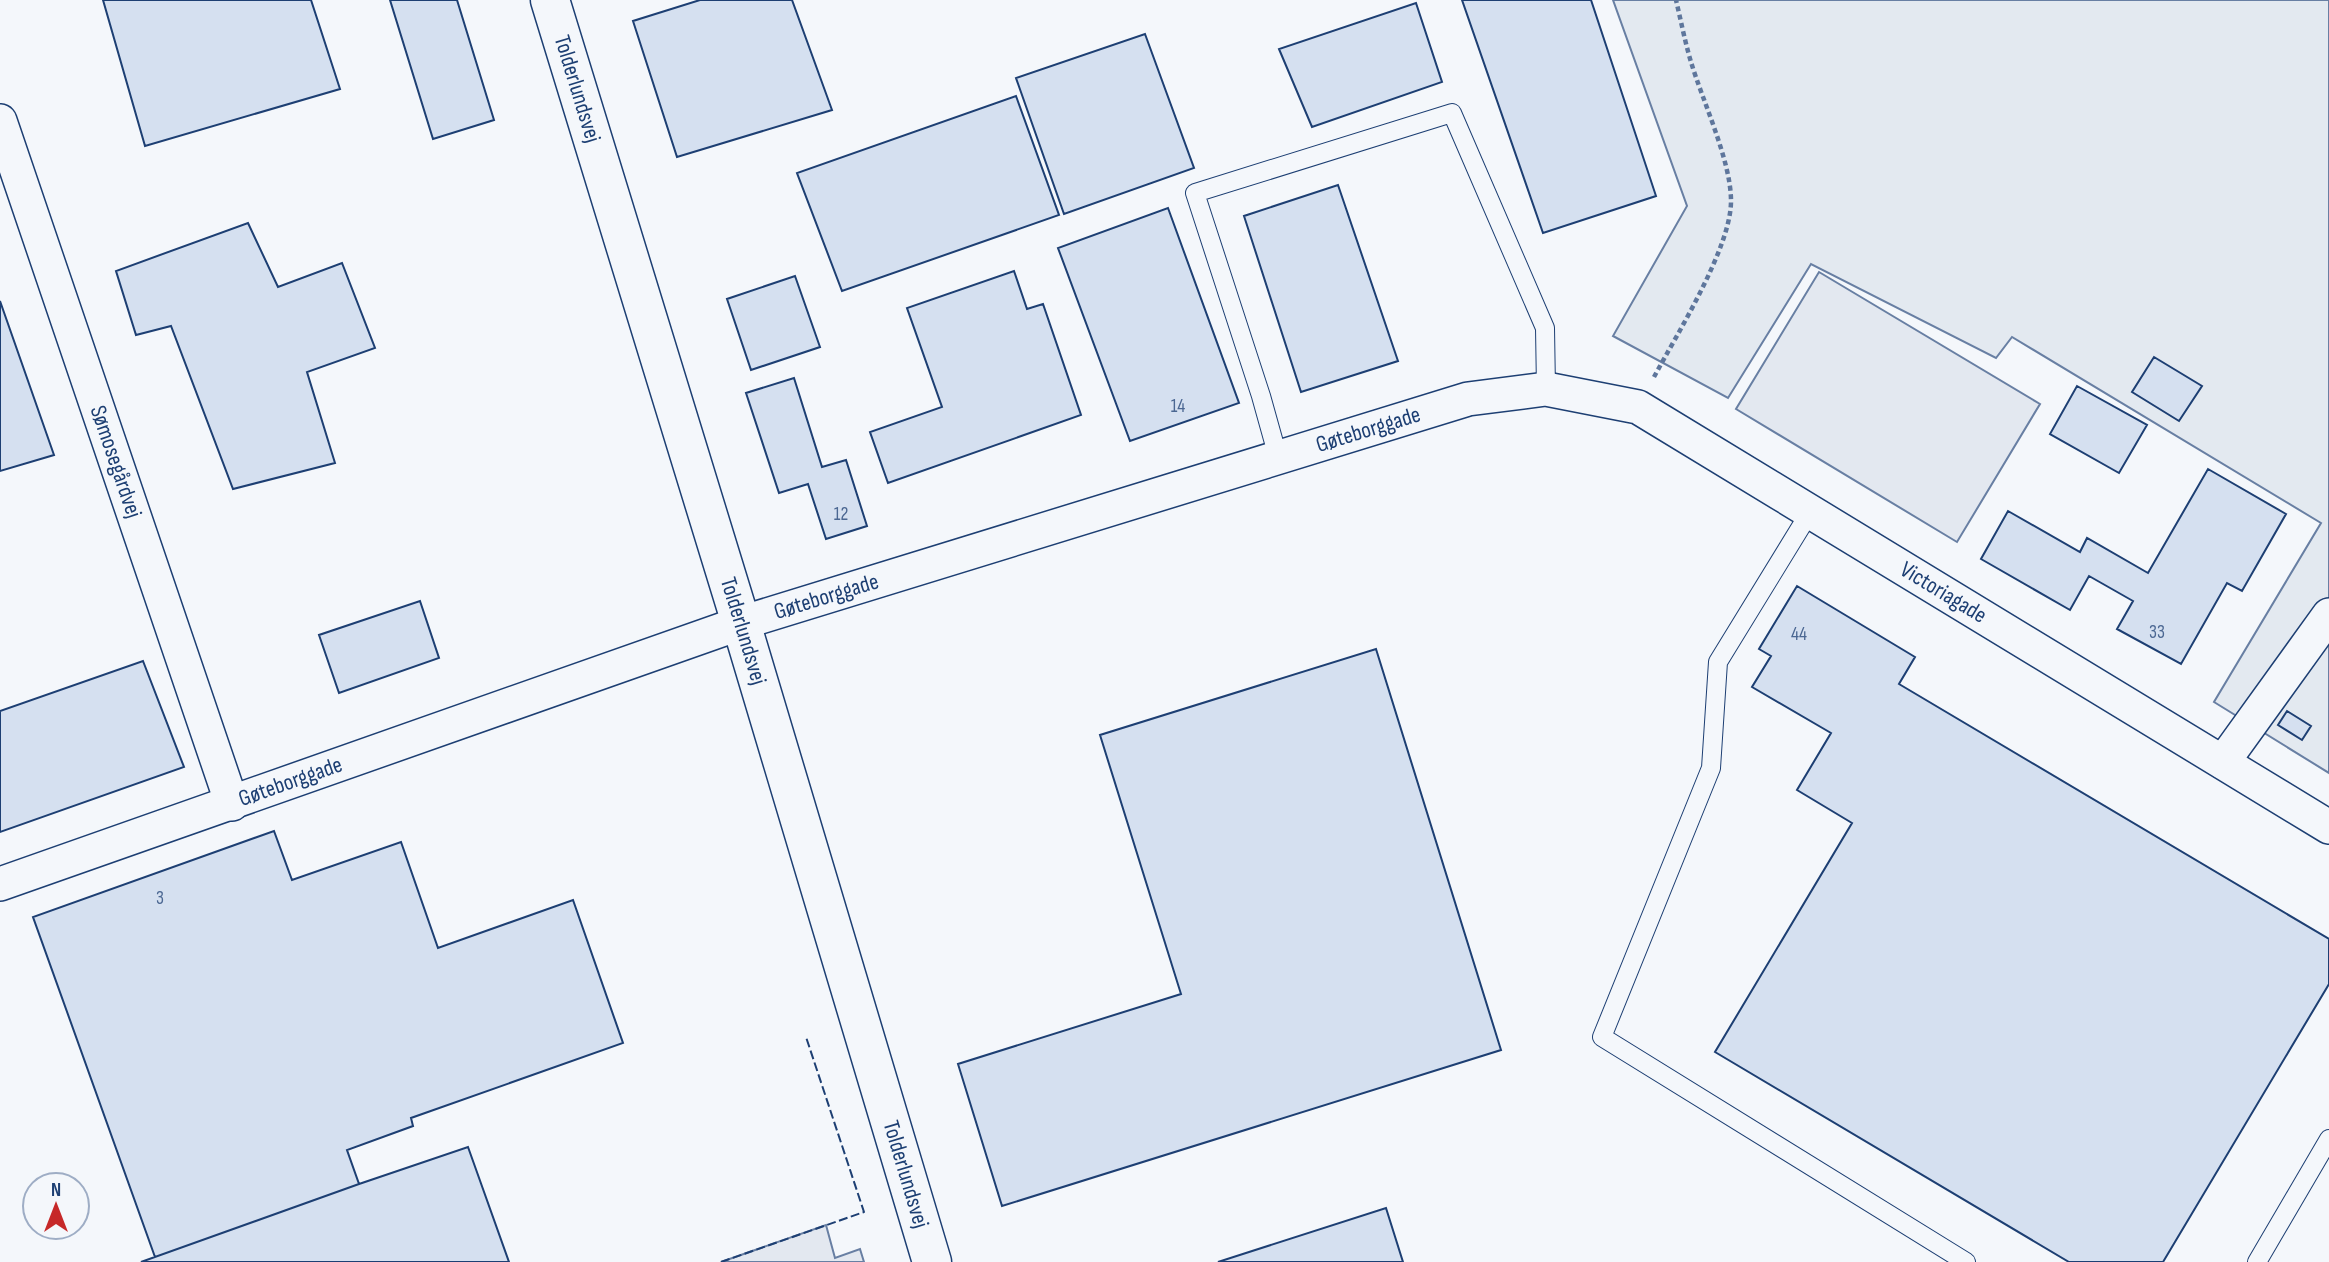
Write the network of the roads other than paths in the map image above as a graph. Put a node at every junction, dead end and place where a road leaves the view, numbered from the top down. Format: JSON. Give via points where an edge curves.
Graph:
{"nodes":[{"id":1,"x":550,"y":0,"type":"edge"},
{"id":2,"x":0,"y":121,"type":"edge"},
{"id":3,"x":1546,"y":389,"type":"junction"},
{"id":4,"x":1278,"y":457,"type":"junction"},
{"id":5,"x":1810,"y":512,"type":"junction"},
{"id":6,"x":2329,"y":615,"type":"edge"},
{"id":7,"x":741,"y":623,"type":"junction"},
{"id":8,"x":2223,"y":762,"type":"junction"},
{"id":9,"x":232,"y":804,"type":"junction"},
{"id":10,"x":2329,"y":827,"type":"edge"},
{"id":11,"x":0,"y":884,"type":"edge"},
{"id":12,"x":2329,"y":1139,"type":"edge"},
{"id":13,"x":932,"y":1262,"type":"edge"},
{"id":14,"x":1966,"y":1262,"type":"edge"},
{"id":15,"x":2257,"y":1262,"type":"edge"}],
"edges":[{"from":1,"to":7,"type":"street","name":"Tolderlundsvej"},
{"from":2,"to":9,"type":"street","name":"Sømosegårdvej"},
{"from":3,"to":4,"type":"street","name":"Gøteborggade","via":[[1468,399]]},
{"from":3,"to":4,"type":"lane","via":[[1545,328],[1452,113],[1195,193]]},
{"from":3,"to":5,"type":"street","name":"Victoriagade","via":[[1639,407]]},
{"from":4,"to":7,"type":"street","name":"Gøteborggade"},
{"from":5,"to":8,"type":"street","name":"Victoriagade"},
{"from":5,"to":14,"type":"lane","via":[[1718,662],[1711,768],[1602,1037]]},
{"from":6,"to":8,"type":"street"},
{"from":7,"to":9,"type":"street","name":"Gøteborggade"},
{"from":7,"to":13,"type":"street","name":"Tolderlundsvej"},
{"from":8,"to":10,"type":"street","name":"Victoriagade"},
{"from":9,"to":11,"type":"street","name":"Gøteborggade"},
{"from":12,"to":15,"type":"lane"}]}
